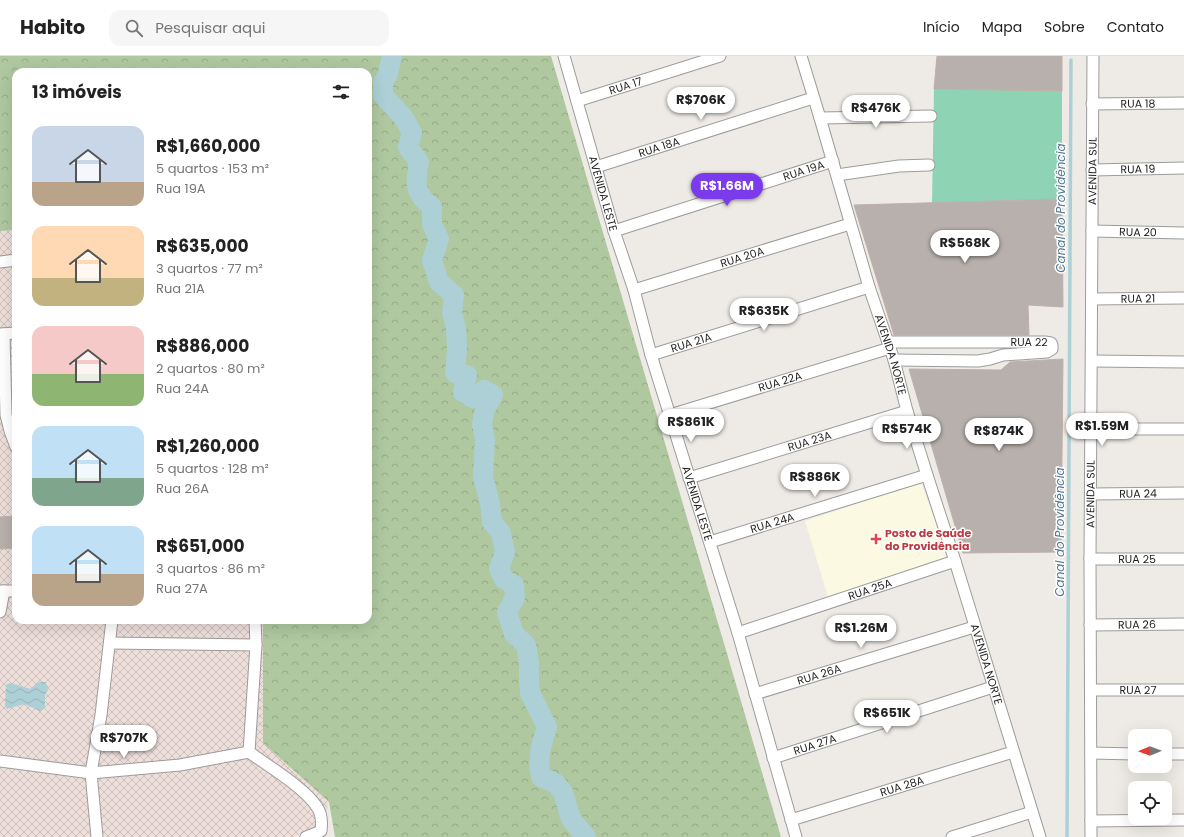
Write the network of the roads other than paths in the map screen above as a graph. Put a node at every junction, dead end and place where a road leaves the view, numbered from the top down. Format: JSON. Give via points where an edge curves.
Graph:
{"nodes":[{"id":1,"x":564,"y":56,"type":"edge"},
{"id":2,"x":720,"y":56,"type":"edge"},
{"id":3,"x":801,"y":56,"type":"edge"},
{"id":4,"x":1093,"y":56,"type":"edge"},
{"id":5,"x":813,"y":98,"type":"junction"},
{"id":6,"x":577,"y":101,"type":"junction"},
{"id":7,"x":1184,"y":103,"type":"edge"},
{"id":8,"x":1092,"y":104,"type":"junction"},
{"id":9,"x":932,"y":116,"type":"dead end"},
{"id":10,"x":820,"y":118,"type":"junction"},
{"id":11,"x":833,"y":161,"type":"junction"},
{"id":12,"x":928,"y":165,"type":"dead end"},
{"id":13,"x":596,"y":167,"type":"junction"},
{"id":14,"x":1184,"y":168,"type":"edge"},
{"id":15,"x":1092,"y":170,"type":"junction"},
{"id":16,"x":837,"y":175,"type":"junction"},
{"id":17,"x":850,"y":224,"type":"junction"},
{"id":18,"x":614,"y":230,"type":"junction"},
{"id":19,"x":1092,"y":231,"type":"junction"},
{"id":20,"x":1184,"y":233,"type":"edge"},
{"id":21,"x":12,"y":260,"type":"edge"},
{"id":22,"x":0,"y":262,"type":"edge"},
{"id":23,"x":869,"y":287,"type":"junction"},
{"id":24,"x":634,"y":290,"type":"junction"},
{"id":25,"x":1184,"y":298,"type":"edge"},
{"id":26,"x":1092,"y":299,"type":"junction"},
{"id":27,"x":12,"y":333,"type":"edge"},
{"id":28,"x":2,"y":334,"type":"edge"},
{"id":29,"x":994,"y":342,"type":"junction"},
{"id":30,"x":889,"y":345,"type":"junction"},
{"id":31,"x":651,"y":355,"type":"junction"},
{"id":32,"x":995,"y":357,"type":"junction"},
{"id":33,"x":894,"y":360,"type":"junction"},
{"id":34,"x":1092,"y":361,"type":"junction"},
{"id":35,"x":1184,"y":362,"type":"edge"},
{"id":36,"x":907,"y":411,"type":"junction"},
{"id":37,"x":670,"y":415,"type":"junction"},
{"id":38,"x":1091,"y":429,"type":"junction"},
{"id":39,"x":1184,"y":430,"type":"edge"},
{"id":40,"x":12,"y":436,"type":"edge"},
{"id":41,"x":927,"y":475,"type":"junction"},
{"id":42,"x":689,"y":478,"type":"junction"},
{"id":43,"x":1184,"y":493,"type":"edge"},
{"id":44,"x":1091,"y":494,"type":"junction"},
{"id":45,"x":710,"y":542,"type":"junction"},
{"id":46,"x":1090,"y":559,"type":"junction"},
{"id":47,"x":1184,"y":559,"type":"edge"},
{"id":48,"x":955,"y":561,"type":"junction"},
{"id":49,"x":2,"y":591,"type":"edge"},
{"id":50,"x":0,"y":612,"type":"edge"},
{"id":51,"x":112,"y":624,"type":"edge"},
{"id":52,"x":255,"y":624,"type":"edge"},
{"id":53,"x":1184,"y":624,"type":"edge"},
{"id":54,"x":1090,"y":625,"type":"junction"},
{"id":55,"x":974,"y":627,"type":"junction"},
{"id":56,"x":738,"y":633,"type":"junction"},
{"id":57,"x":110,"y":643,"type":"junction"},
{"id":58,"x":256,"y":645,"type":"junction"},
{"id":59,"x":993,"y":687,"type":"junction"},
{"id":60,"x":1091,"y":690,"type":"junction"},
{"id":61,"x":1184,"y":690,"type":"edge"},
{"id":62,"x":755,"y":694,"type":"junction"},
{"id":63,"x":249,"y":752,"type":"junction"},
{"id":64,"x":1013,"y":752,"type":"junction"},
{"id":65,"x":1091,"y":753,"type":"junction"},
{"id":66,"x":1128,"y":754,"type":"edge"},
{"id":67,"x":1172,"y":754,"type":"edge"},
{"id":68,"x":1184,"y":754,"type":"edge"},
{"id":69,"x":773,"y":758,"type":"junction"},
{"id":70,"x":0,"y":761,"type":"edge"},
{"id":71,"x":91,"y":773,"type":"junction"},
{"id":72,"x":1032,"y":812,"type":"junction"},
{"id":73,"x":791,"y":820,"type":"junction"},
{"id":74,"x":1184,"y":820,"type":"edge"},
{"id":75,"x":1091,"y":821,"type":"junction"},
{"id":76,"x":97,"y":837,"type":"edge"},
{"id":77,"x":306,"y":837,"type":"edge"},
{"id":78,"x":796,"y":837,"type":"edge"},
{"id":79,"x":952,"y":837,"type":"edge"},
{"id":80,"x":1040,"y":837,"type":"edge"},
{"id":81,"x":1091,"y":837,"type":"edge"}],
"edges":[{"from":1,"to":6,"type":"street","name":"AVENIDA LESTE"},
{"from":2,"to":6,"type":"street","name":"RUA 17"},
{"from":3,"to":5,"type":"street","name":"AVENIDA NORTE"},
{"from":4,"to":8,"type":"street","name":"AVENIDA SUL"},
{"from":5,"to":10,"type":"street","name":"AVENIDA NORTE"},
{"from":5,"to":13,"type":"street","name":"RUA 18A"},
{"from":6,"to":13,"type":"street","name":"AVENIDA LESTE"},
{"from":7,"to":8,"type":"street","name":"RUA 18"},
{"from":8,"to":15,"type":"street","name":"AVENIDA SUL"},
{"from":9,"to":10,"type":"street"},
{"from":10,"to":11,"type":"street","name":"AVENIDA NORTE"},
{"from":11,"to":16,"type":"street","name":"AVENIDA NORTE"},
{"from":11,"to":18,"type":"street","name":"RUA 19A"},
{"from":12,"to":16,"type":"street","via":[[899,166]]},
{"from":13,"to":18,"type":"street","name":"AVENIDA LESTE"},
{"from":14,"to":15,"type":"street","name":"RUA 19"},
{"from":15,"to":19,"type":"street","name":"AVENIDA SUL"},
{"from":16,"to":17,"type":"street","name":"AVENIDA NORTE"},
{"from":17,"to":23,"type":"street","name":"AVENIDA NORTE"},
{"from":17,"to":24,"type":"street","name":"RUA 20A"},
{"from":18,"to":24,"type":"street","name":"AVENIDA LESTE"},
{"from":19,"to":20,"type":"street","name":"RUA 20"},
{"from":19,"to":26,"type":"street","name":"AVENIDA SUL"},
{"from":21,"to":22,"type":"street"},
{"from":23,"to":30,"type":"street","name":"AVENIDA NORTE"},
{"from":23,"to":31,"type":"street","name":"RUA 21A"},
{"from":24,"to":31,"type":"street","name":"AVENIDA LESTE"},
{"from":25,"to":26,"type":"street","name":"RUA 21"},
{"from":26,"to":34,"type":"street","name":"AVENIDA SUL"},
{"from":27,"to":28,"type":"street"},
{"from":28,"to":40,"type":"street","via":[[6,415]]},
{"from":29,"to":30,"type":"street","name":"RUA 22"},
{"from":29,"to":32,"type":"street"},
{"from":29,"to":32,"type":"street","name":"RUA 22","via":[[1052,344],[1049,351],[1045,352]]},
{"from":30,"to":33,"type":"street","name":"AVENIDA NORTE"},
{"from":30,"to":37,"type":"street","name":"RUA 22A"},
{"from":31,"to":37,"type":"street","name":"AVENIDA LESTE"},
{"from":32,"to":33,"type":"street","name":"RUA 22","via":[[978,361]]},
{"from":33,"to":36,"type":"street","name":"AVENIDA NORTE"},
{"from":34,"to":35,"type":"street"},
{"from":34,"to":38,"type":"street","name":"AVENIDA SUL"},
{"from":36,"to":41,"type":"street","name":"AVENIDA NORTE"},
{"from":36,"to":42,"type":"street","name":"RUA 23A"},
{"from":37,"to":42,"type":"street","name":"AVENIDA LESTE"},
{"from":38,"to":39,"type":"street"},
{"from":38,"to":44,"type":"street","name":"AVENIDA SUL"},
{"from":41,"to":45,"type":"street","name":"RUA 24A"},
{"from":41,"to":48,"type":"street","name":"AVENIDA NORTE"},
{"from":42,"to":45,"type":"street","name":"AVENIDA LESTE"},
{"from":43,"to":44,"type":"street","name":"RUA 24"},
{"from":44,"to":46,"type":"street","name":"AVENIDA SUL"},
{"from":45,"to":56,"type":"street","name":"AVENIDA LESTE"},
{"from":46,"to":47,"type":"street","name":"RUA 25"},
{"from":46,"to":54,"type":"street","name":"AVENIDA SUL"},
{"from":48,"to":55,"type":"street","name":"AVENIDA NORTE"},
{"from":48,"to":56,"type":"street","name":"RUA 25A"},
{"from":49,"to":50,"type":"street"},
{"from":51,"to":57,"type":"street"},
{"from":52,"to":58,"type":"street"},
{"from":53,"to":54,"type":"street","name":"RUA 26"},
{"from":54,"to":60,"type":"street","name":"AVENIDA SUL"},
{"from":55,"to":59,"type":"street","name":"AVENIDA NORTE"},
{"from":55,"to":62,"type":"street","name":"RUA 26A"},
{"from":56,"to":62,"type":"street","name":"AVENIDA LESTE"},
{"from":57,"to":58,"type":"street"},
{"from":57,"to":71,"type":"street"},
{"from":58,"to":63,"type":"street"},
{"from":59,"to":64,"type":"street","name":"AVENIDA NORTE"},
{"from":59,"to":69,"type":"street","name":"RUA 27A"},
{"from":60,"to":61,"type":"street","name":"RUA 27"},
{"from":60,"to":65,"type":"street","name":"AVENIDA SUL"},
{"from":62,"to":69,"type":"street","name":"AVENIDA LESTE"},
{"from":63,"to":71,"type":"street","via":[[174,766]]},
{"from":63,"to":77,"type":"street","via":[[304,792],[318,808],[321,817],[320,831]]},
{"from":64,"to":72,"type":"street","name":"AVENIDA NORTE"},
{"from":64,"to":73,"type":"street","name":"RUA 28A"},
{"from":65,"to":66,"type":"street"},
{"from":65,"to":75,"type":"street","name":"AVENIDA SUL"},
{"from":67,"to":68,"type":"street"},
{"from":69,"to":73,"type":"street","name":"AVENIDA LESTE"},
{"from":70,"to":71,"type":"street"},
{"from":71,"to":76,"type":"street"},
{"from":72,"to":79,"type":"street"},
{"from":72,"to":80,"type":"street","name":"AVENIDA NORTE"},
{"from":73,"to":78,"type":"street","name":"AVENIDA LESTE"},
{"from":74,"to":75,"type":"street"},
{"from":75,"to":81,"type":"street","name":"AVENIDA SUL"}]}
